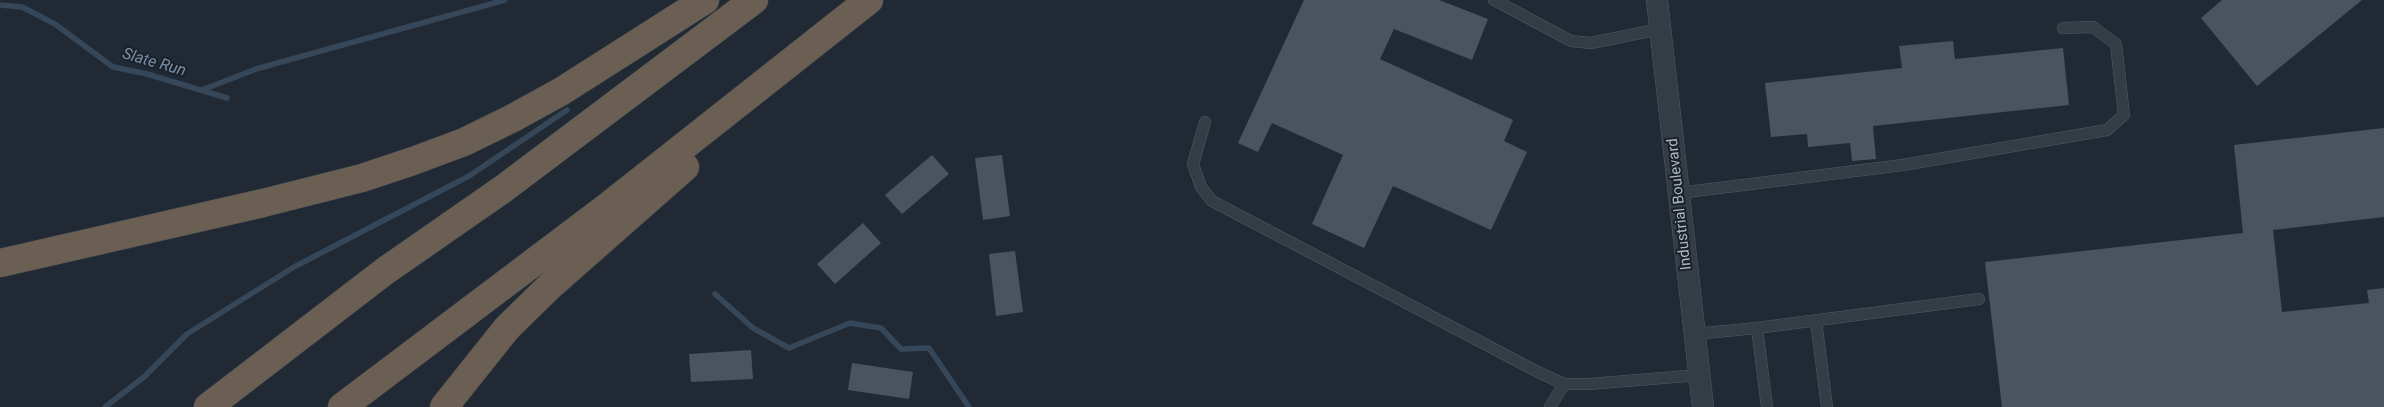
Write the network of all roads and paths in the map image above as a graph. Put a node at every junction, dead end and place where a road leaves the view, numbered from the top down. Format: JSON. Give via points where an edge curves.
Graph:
{"nodes":[{"id":1,"x":705,"y":0,"type":"edge"},
{"id":2,"x":754,"y":0,"type":"edge"},
{"id":3,"x":869,"y":0,"type":"edge"},
{"id":4,"x":1494,"y":0,"type":"edge"},
{"id":5,"x":1657,"y":0,"type":"edge"},
{"id":6,"x":840,"y":23,"type":"junction"},
{"id":7,"x":2062,"y":28,"type":"dead end"},
{"id":8,"x":1660,"y":29,"type":"junction"},
{"id":9,"x":1205,"y":122,"type":"dead end"},
{"id":10,"x":1679,"y":193,"type":"junction"},
{"id":11,"x":0,"y":263,"type":"edge"},
{"id":12,"x":1979,"y":299,"type":"dead end"},
{"id":13,"x":1816,"y":321,"type":"junction"},
{"id":14,"x":1756,"y":328,"type":"junction"},
{"id":15,"x":1695,"y":334,"type":"junction"},
{"id":16,"x":1700,"y":375,"type":"junction"},
{"id":17,"x":1564,"y":384,"type":"junction"},
{"id":18,"x":208,"y":407,"type":"edge"},
{"id":19,"x":342,"y":407,"type":"edge"},
{"id":20,"x":444,"y":407,"type":"edge"},
{"id":21,"x":1550,"y":407,"type":"edge"},
{"id":22,"x":1703,"y":407,"type":"edge"},
{"id":23,"x":1767,"y":407,"type":"edge"},
{"id":24,"x":1827,"y":407,"type":"edge"}],
"edges":[{"from":1,"to":11,"type":"highway","via":[[514,118],[422,158],[362,178]]},
{"from":2,"to":18,"type":"highway","via":[[503,189],[385,271]]},
{"from":3,"to":6,"type":"highway"},
{"from":4,"to":8,"type":"lane","via":[[1571,41],[1591,43]]},
{"from":5,"to":8,"type":"street","name":"Industrial Boulevard"},
{"from":6,"to":19,"type":"highway","via":[[607,207]]},
{"from":6,"to":20,"type":"highway","via":[[551,285],[507,328]]},
{"from":7,"to":10,"type":"lane","via":[[2094,27],[2116,44],[2124,115],[2106,130],[1903,165]]},
{"from":8,"to":10,"type":"street","name":"Industrial Boulevard"},
{"from":9,"to":17,"type":"lane","via":[[1193,164],[1201,187],[1212,201]]},
{"from":10,"to":15,"type":"street","name":"Industrial Boulevard"},
{"from":12,"to":13,"type":"lane"},
{"from":13,"to":14,"type":"lane"},
{"from":13,"to":24,"type":"lane"},
{"from":14,"to":15,"type":"lane"},
{"from":14,"to":23,"type":"lane"},
{"from":15,"to":16,"type":"street","name":"Industrial Boulevard"},
{"from":16,"to":17,"type":"lane"},
{"from":16,"to":22,"type":"street","name":"Industrial Boulevard"},
{"from":17,"to":21,"type":"lane"}]}
